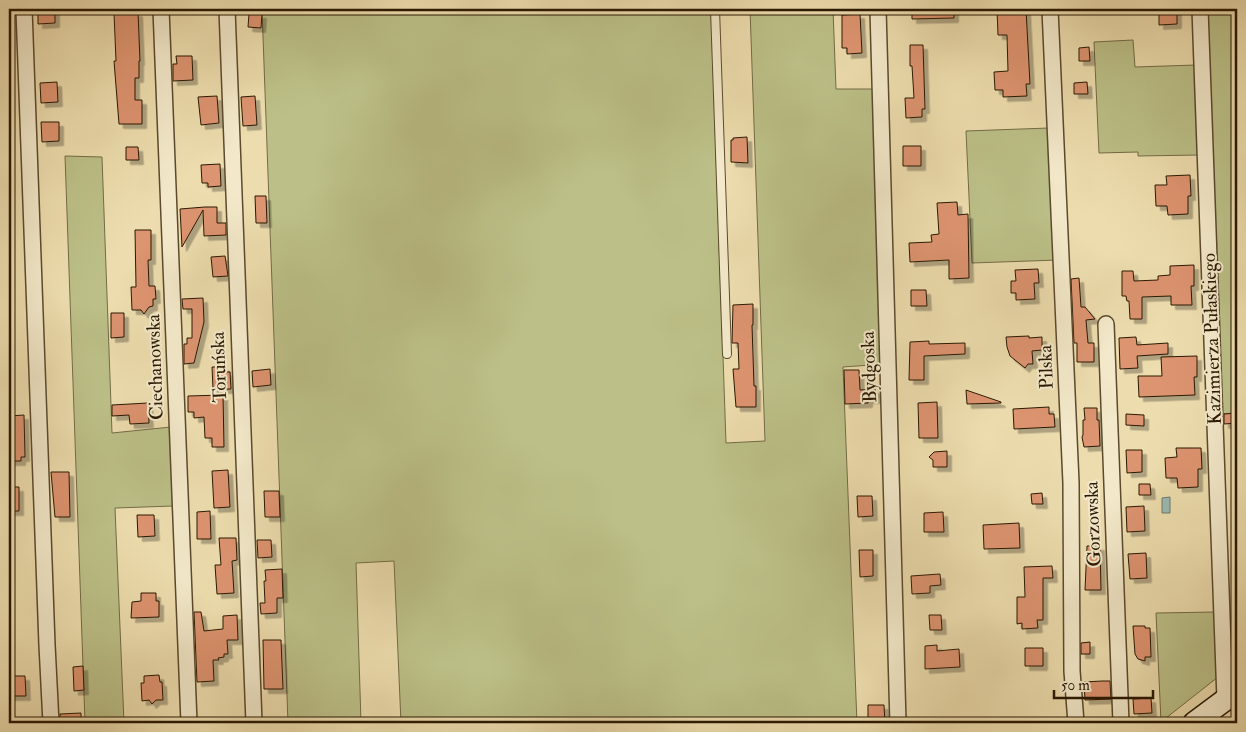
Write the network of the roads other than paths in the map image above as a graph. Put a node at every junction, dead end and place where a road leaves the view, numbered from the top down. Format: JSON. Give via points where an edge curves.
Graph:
{"nodes":[{"id":1,"x":24,"y":9,"type":"edge"},
{"id":2,"x":161,"y":9,"type":"edge"},
{"id":3,"x":227,"y":9,"type":"edge"},
{"id":4,"x":715,"y":9,"type":"edge"},
{"id":5,"x":878,"y":9,"type":"edge"},
{"id":6,"x":1050,"y":9,"type":"edge"},
{"id":7,"x":1200,"y":9,"type":"edge"},
{"id":8,"x":1106,"y":324,"type":"dead end"},
{"id":9,"x":727,"y":354,"type":"dead end"},
{"id":10,"x":1231,"y":695,"type":"edge"},
{"id":11,"x":51,"y":723,"type":"edge"},
{"id":12,"x":188,"y":723,"type":"edge"},
{"id":13,"x":254,"y":723,"type":"edge"},
{"id":14,"x":898,"y":723,"type":"edge"},
{"id":15,"x":1076,"y":723,"type":"edge"},
{"id":16,"x":1121,"y":723,"type":"edge"},
{"id":17,"x":1194,"y":723,"type":"edge"}],
"edges":[{"from":1,"to":11,"type":"street"},
{"from":2,"to":12,"type":"street","name":"Ciechanowska"},
{"from":3,"to":13,"type":"street","name":"Toruńska"},
{"from":4,"to":9,"type":"lane"},
{"from":5,"to":14,"type":"street","name":"Bydgoska"},
{"from":6,"to":15,"type":"street","name":"Pilska","via":[[1071,483],[1072,671]]},
{"from":7,"to":10,"type":"street","name":"Kazimierza Pułaskiego"},
{"from":8,"to":16,"type":"street","name":"Gorzowska"},
{"from":10,"to":17,"type":"main road","name":"Kazimierza Pułaskiego"}]}
